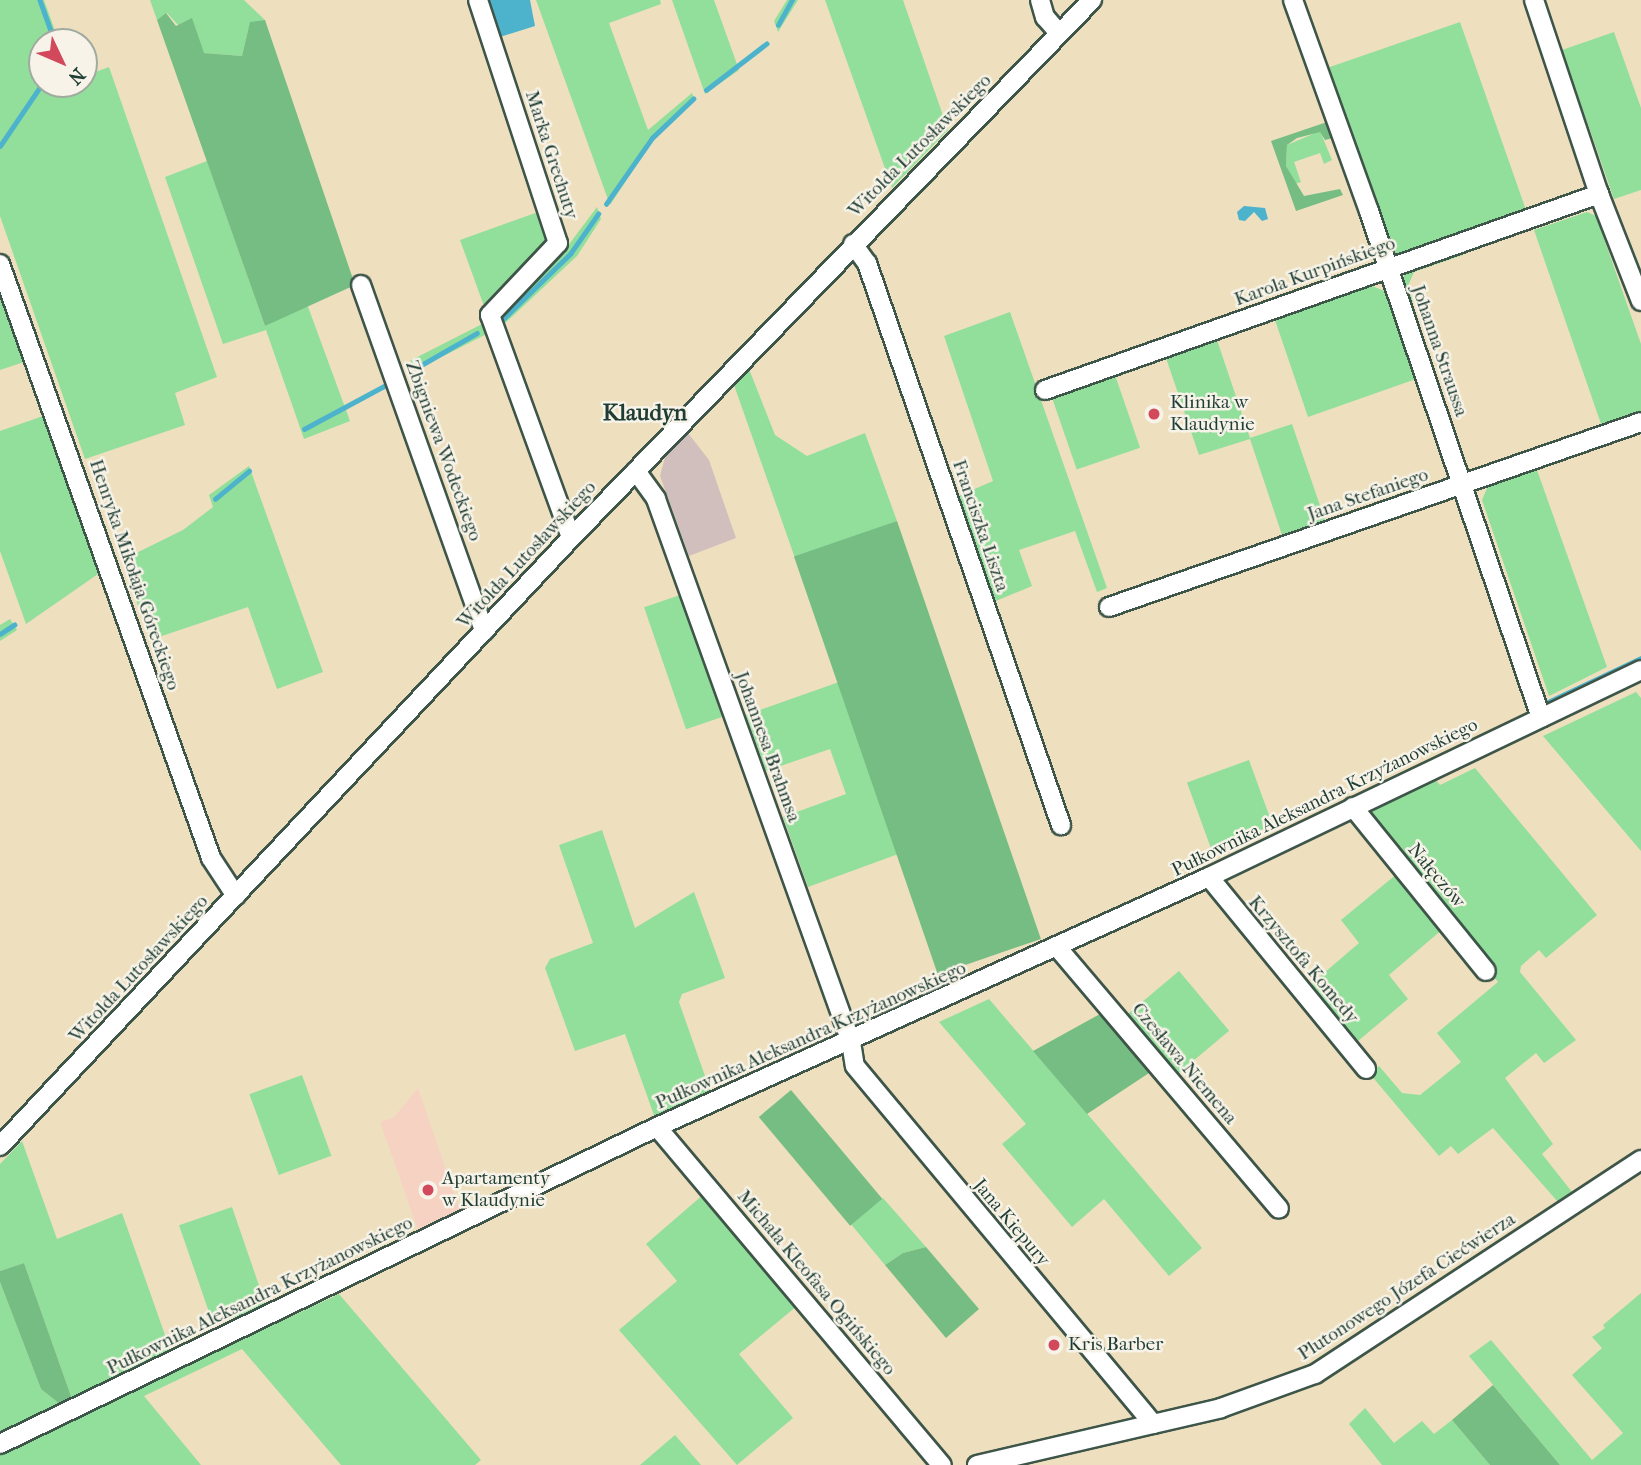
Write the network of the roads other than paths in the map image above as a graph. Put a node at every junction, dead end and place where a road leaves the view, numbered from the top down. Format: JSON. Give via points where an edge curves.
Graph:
{"nodes":[{"id":1,"x":478,"y":0,"type":"edge"},
{"id":2,"x":1040,"y":0,"type":"edge"},
{"id":3,"x":1092,"y":0,"type":"edge"},
{"id":4,"x":1293,"y":0,"type":"edge"},
{"id":5,"x":1534,"y":0,"type":"edge"},
{"id":6,"x":1059,"y":33,"type":"junction"},
{"id":7,"x":1599,"y":194,"type":"junction"},
{"id":8,"x":853,"y":244,"type":"junction"},
{"id":9,"x":0,"y":264,"type":"edge"},
{"id":10,"x":1388,"y":268,"type":"junction"},
{"id":11,"x":361,"y":285,"type":"dead end"},
{"id":12,"x":1641,"y":301,"type":"edge"},
{"id":13,"x":1045,"y":390,"type":"dead end"},
{"id":14,"x":1641,"y":422,"type":"edge"},
{"id":15,"x":636,"y":471,"type":"junction"},
{"id":16,"x":1463,"y":484,"type":"junction"},
{"id":17,"x":571,"y":538,"type":"junction"},
{"id":18,"x":1109,"y":607,"type":"dead end"},
{"id":19,"x":484,"y":631,"type":"junction"},
{"id":20,"x":1641,"y":670,"type":"edge"},
{"id":21,"x":1541,"y":718,"type":"junction"},
{"id":22,"x":1353,"y":807,"type":"junction"},
{"id":23,"x":1061,"y":824,"type":"dead end"},
{"id":24,"x":1209,"y":877,"type":"junction"},
{"id":25,"x":236,"y":896,"type":"junction"},
{"id":26,"x":1057,"y":947,"type":"junction"},
{"id":27,"x":1486,"y":971,"type":"dead end"},
{"id":28,"x":851,"y":1042,"type":"junction"},
{"id":29,"x":1366,"y":1069,"type":"dead end"},
{"id":30,"x":657,"y":1127,"type":"junction"},
{"id":31,"x":0,"y":1146,"type":"edge"},
{"id":32,"x":1641,"y":1160,"type":"edge"},
{"id":33,"x":1279,"y":1209,"type":"dead end"},
{"id":34,"x":1153,"y":1424,"type":"junction"},
{"id":35,"x":0,"y":1444,"type":"edge"},
{"id":36,"x":942,"y":1465,"type":"edge"},
{"id":37,"x":977,"y":1465,"type":"edge"}],
"edges":[{"from":1,"to":17,"type":"street","name":"Marka Grechuty","via":[[558,243],[490,315]]},
{"from":2,"to":6,"type":"street","via":[[1045,17]]},
{"from":3,"to":6,"type":"street","name":"Witolda Lutosławskiego"},
{"from":4,"to":10,"type":"street","name":"Johanna Straussa"},
{"from":5,"to":7,"type":"street"},
{"from":6,"to":8,"type":"street","name":"Witolda Lutosławskiego"},
{"from":7,"to":10,"type":"street","name":"Karola Kurpińskiego"},
{"from":7,"to":12,"type":"street"},
{"from":8,"to":15,"type":"street","name":"Witolda Lutosławskiego"},
{"from":8,"to":23,"type":"street","name":"Franciszka Liszta","via":[[867,263]]},
{"from":9,"to":25,"type":"street","name":"Henryka Mikołaja Góreckiego","via":[[211,858]]},
{"from":10,"to":13,"type":"street","name":"Karola Kurpińskiego"},
{"from":10,"to":16,"type":"street","name":"Johanna Straussa"},
{"from":11,"to":19,"type":"street","name":"Zbigniewa Wodeckiego"},
{"from":14,"to":16,"type":"street","name":"Jana Stefaniego"},
{"from":15,"to":17,"type":"street","name":"Witolda Lutosławskiego"},
{"from":15,"to":28,"type":"street","name":"Johannesa Brahmsa","via":[[656,499]]},
{"from":16,"to":18,"type":"street","name":"Jana Stefaniego"},
{"from":16,"to":21,"type":"street","name":"Johanna Straussa"},
{"from":17,"to":19,"type":"street","name":"Witolda Lutosławskiego"},
{"from":19,"to":25,"type":"street","name":"Witolda Lutosławskiego"},
{"from":20,"to":21,"type":"street","name":"Pułkownika Aleksandra Krzyżanowskiego"},
{"from":21,"to":22,"type":"street","name":"Pułkownika Aleksandra Krzyżanowskiego"},
{"from":22,"to":24,"type":"street","name":"Pułkownika Aleksandra Krzyżanowskiego"},
{"from":22,"to":27,"type":"street","name":"Nałęczów"},
{"from":24,"to":26,"type":"street","name":"Pułkownika Aleksandra Krzyżanowskiego"},
{"from":24,"to":29,"type":"street","name":"Krzysztofa Komedy"},
{"from":25,"to":31,"type":"street","name":"Witolda Lutosławskiego"},
{"from":26,"to":28,"type":"street","name":"Pułkownika Aleksandra Krzyżanowskiego"},
{"from":26,"to":33,"type":"street","name":"Czesława Niemena"},
{"from":28,"to":30,"type":"street","name":"Pułkownika Aleksandra Krzyżanowskiego"},
{"from":28,"to":34,"type":"street","name":"Jana Kiepury","via":[[855,1066],[875,1094]]},
{"from":30,"to":35,"type":"street","name":"Pułkownika Aleksandra Krzyżanowskiego"},
{"from":30,"to":36,"type":"street","name":"Michała Kleofasa Ogińskiego"},
{"from":32,"to":34,"type":"street","name":"Plutonowego Józefa Ciećwierza","via":[[1315,1374],[1221,1408]]},
{"from":34,"to":37,"type":"street","name":"Plutonowego Józefa Ciećwierza"}]}
